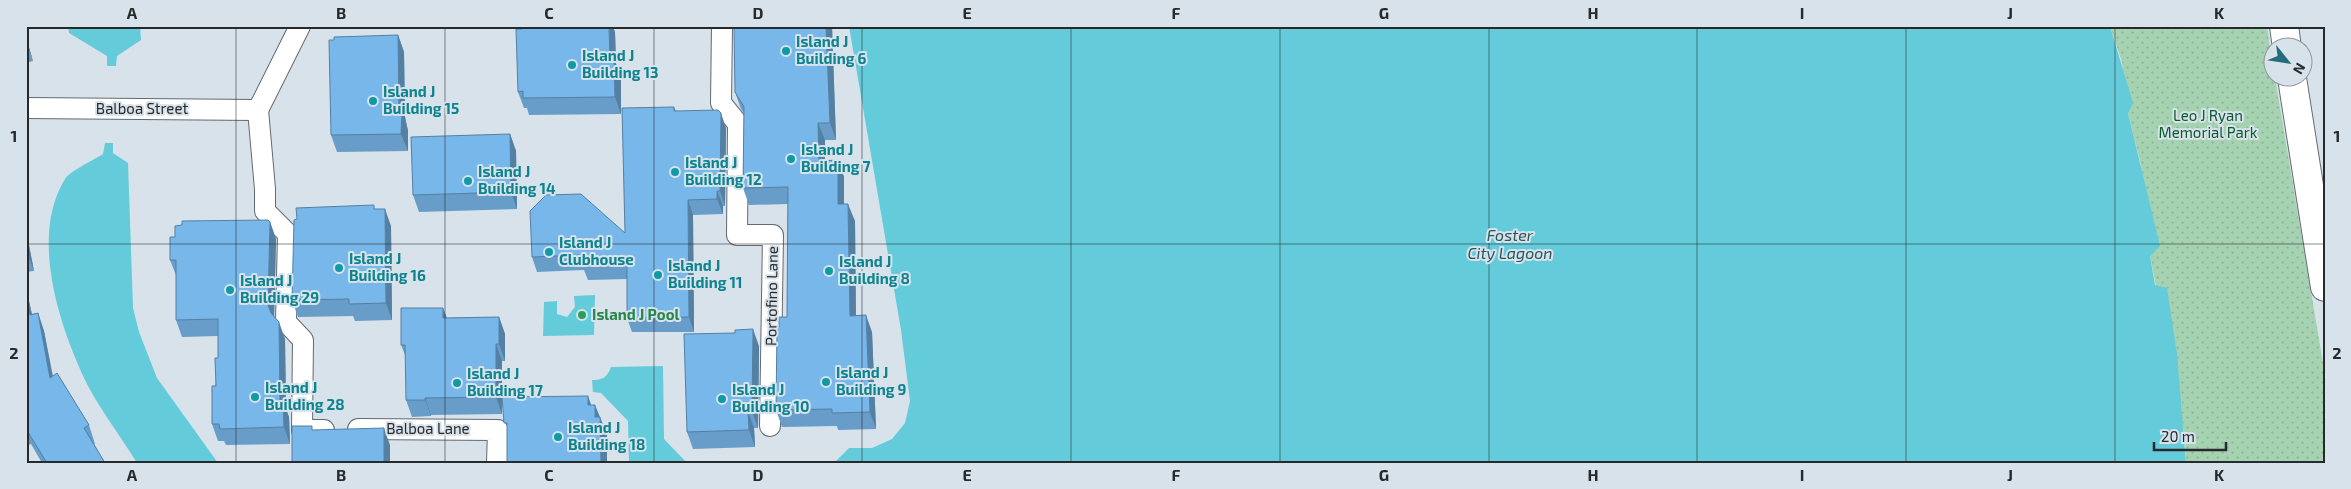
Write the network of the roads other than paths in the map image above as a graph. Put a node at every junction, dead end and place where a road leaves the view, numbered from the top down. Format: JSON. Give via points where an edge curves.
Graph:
{"nodes":[{"id":1,"x":300,"y":26,"type":"edge"},
{"id":2,"x":722,"y":26,"type":"edge"},
{"id":3,"x":2294,"y":88,"type":"edge"},
{"id":4,"x":26,"y":108,"type":"edge"},
{"id":5,"x":258,"y":110,"type":"junction"},
{"id":6,"x":2325,"y":287,"type":"edge"},
{"id":7,"x":770,"y":426,"type":"dead end"},
{"id":8,"x":497,"y":463,"type":"edge"}],
"edges":[{"from":1,"to":5,"type":"street"},
{"from":2,"to":7,"type":"street","name":"Portofino Lane","via":[[721,102],[738,124],[737,235],[773,235]]},
{"from":3,"to":6,"type":"main road"},
{"from":4,"to":5,"type":"street","name":"Balboa Street"},
{"from":5,"to":8,"type":"street","name":"Balboa Lane","via":[[265,211],[288,234],[286,322],[303,340],[302,430],[498,430]]}]}
